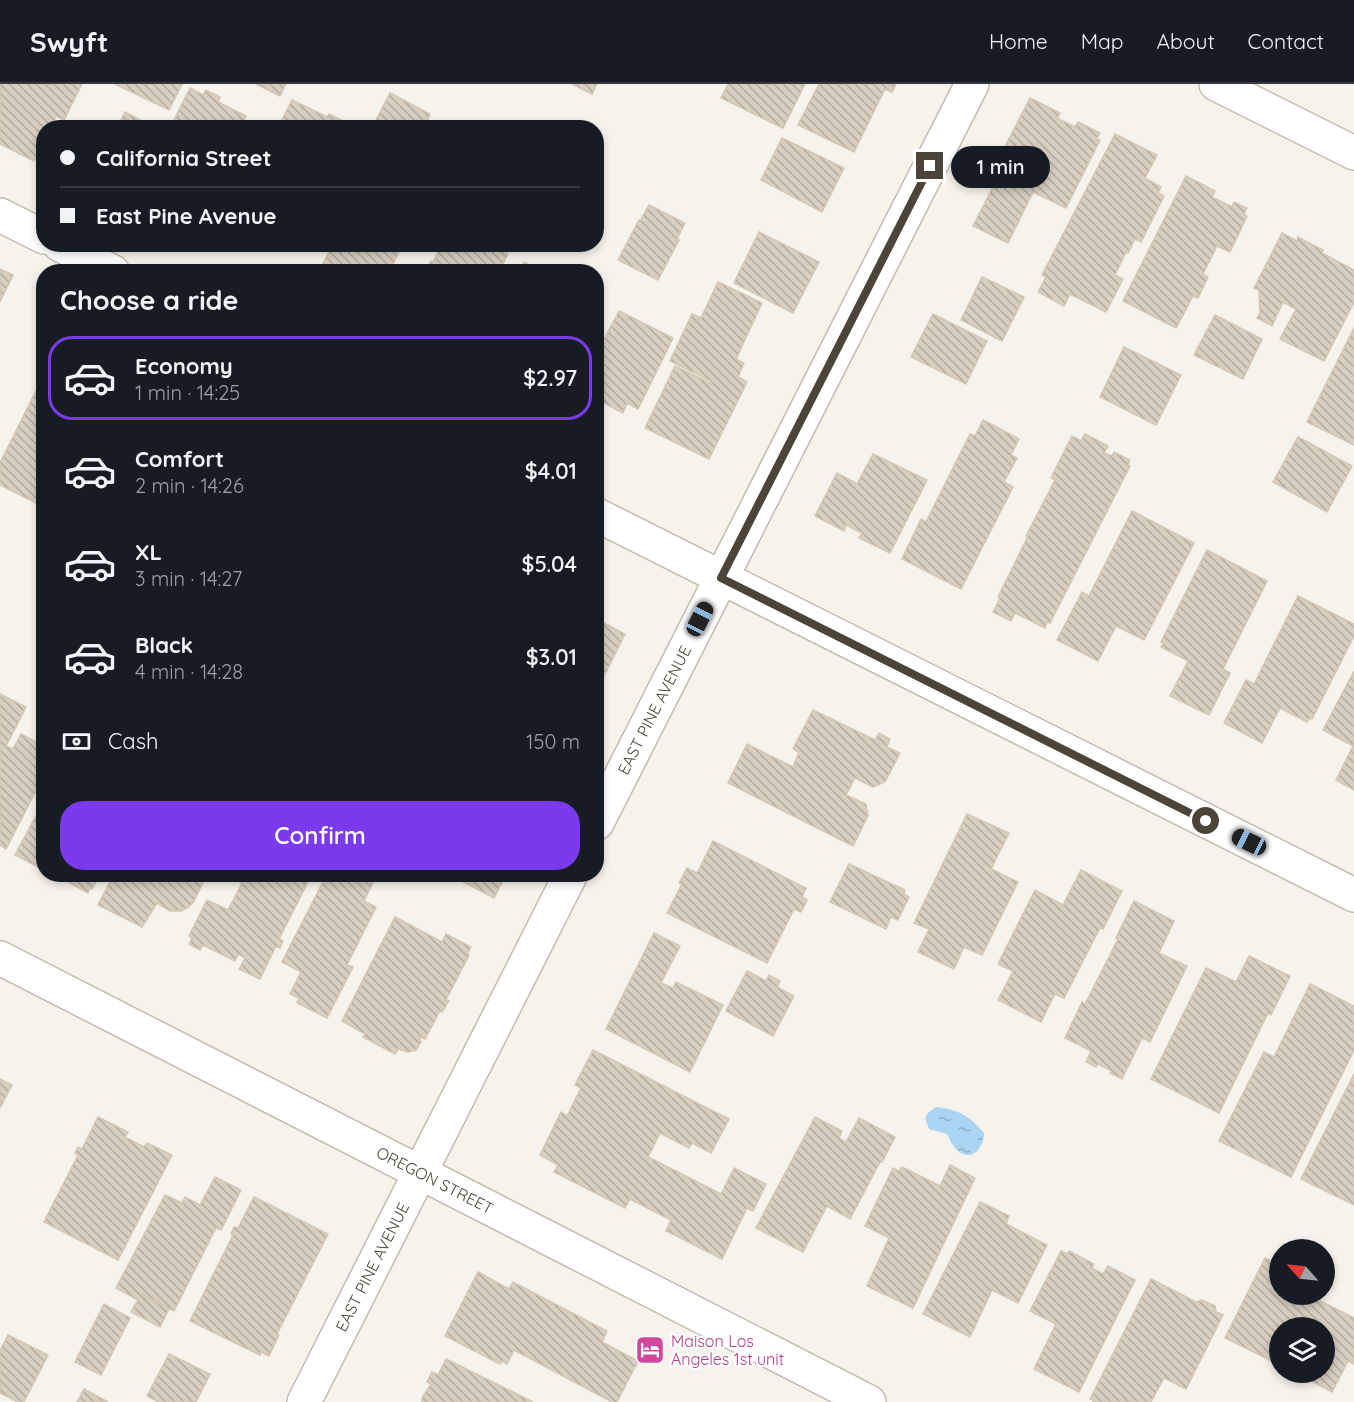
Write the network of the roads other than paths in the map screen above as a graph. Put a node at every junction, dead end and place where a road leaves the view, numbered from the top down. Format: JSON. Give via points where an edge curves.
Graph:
{"nodes":[{"id":1,"x":972,"y":84,"type":"edge"},
{"id":2,"x":1216,"y":84,"type":"edge"},
{"id":3,"x":1354,"y":153,"type":"edge"},
{"id":4,"x":0,"y":215,"type":"edge"},
{"id":5,"x":36,"y":233,"type":"edge"},
{"id":6,"x":74,"y":252,"type":"edge"},
{"id":7,"x":98,"y":264,"type":"edge"},
{"id":8,"x":604,"y":519,"type":"edge"},
{"id":9,"x":721,"y":578,"type":"junction"},
{"id":10,"x":604,"y":809,"type":"edge"},
{"id":11,"x":567,"y":882,"type":"edge"},
{"id":12,"x":1354,"y":895,"type":"edge"},
{"id":13,"x":0,"y":958,"type":"edge"},
{"id":14,"x":419,"y":1172,"type":"junction"},
{"id":15,"x":304,"y":1402,"type":"edge"},
{"id":16,"x":868,"y":1402,"type":"edge"}],
"edges":[{"from":1,"to":9,"type":"street","name":"EAST PINE AVENUE"},
{"from":2,"to":3,"type":"street"},
{"from":4,"to":5,"type":"street"},
{"from":6,"to":7,"type":"street"},
{"from":8,"to":9,"type":"street"},
{"from":9,"to":10,"type":"street","name":"EAST PINE AVENUE"},
{"from":9,"to":12,"type":"street"},
{"from":11,"to":14,"type":"street","name":"EAST PINE AVENUE"},
{"from":13,"to":14,"type":"street","name":"OREGON STREET"},
{"from":14,"to":15,"type":"street","name":"EAST PINE AVENUE"},
{"from":14,"to":16,"type":"street","name":"OREGON STREET"}]}
